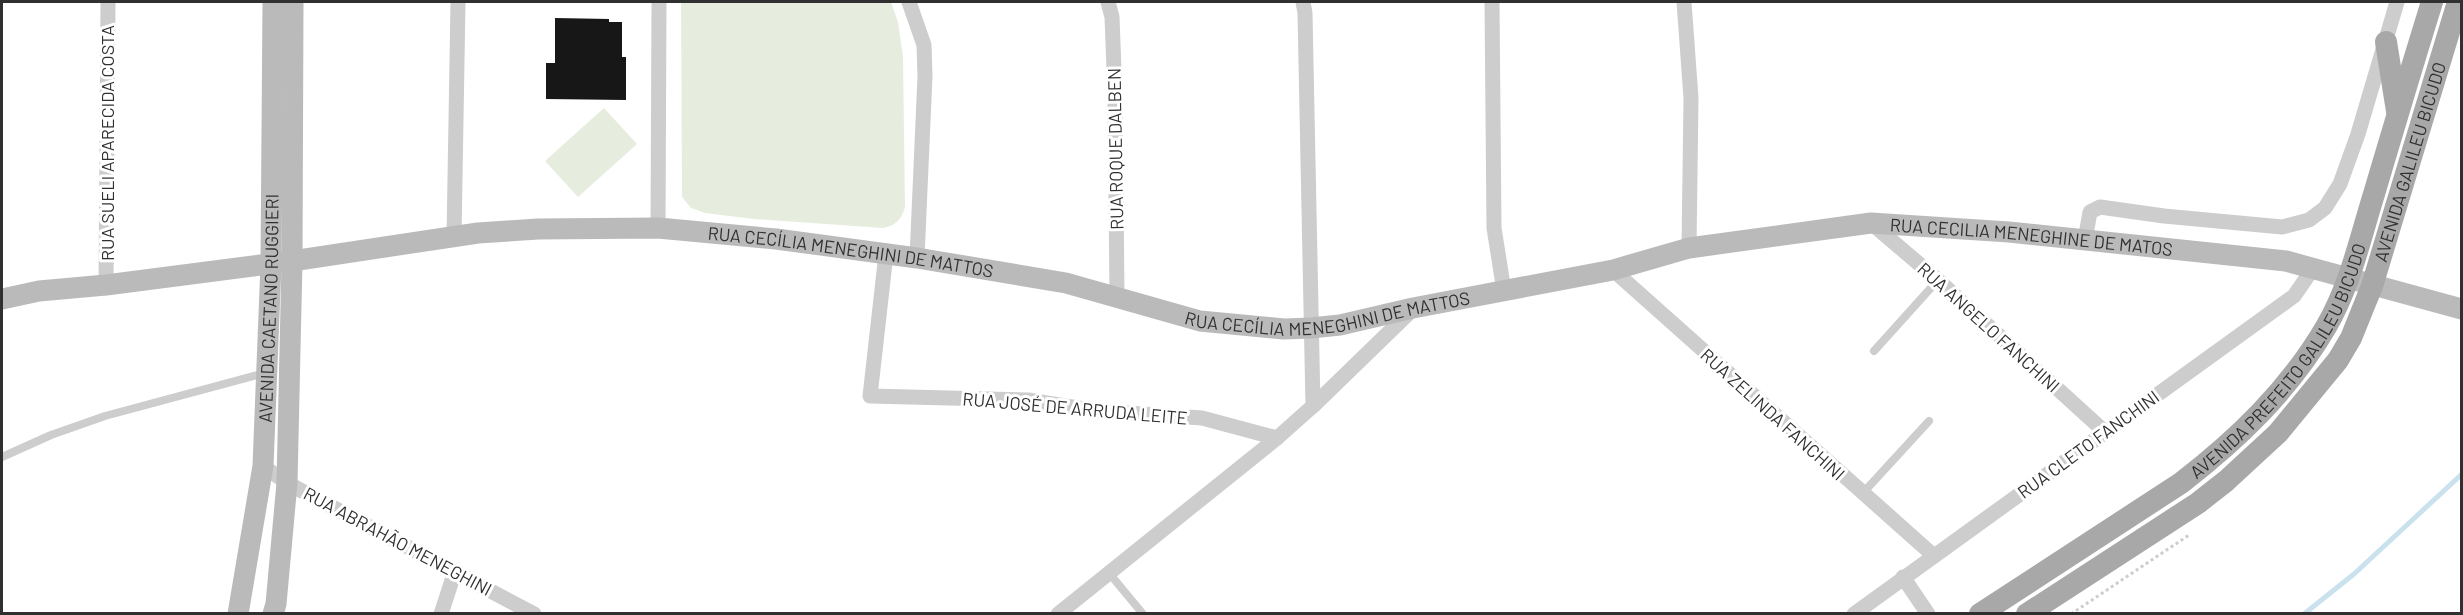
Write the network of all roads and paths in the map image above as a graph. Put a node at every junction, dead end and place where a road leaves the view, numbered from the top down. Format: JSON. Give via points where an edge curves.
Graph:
{"nodes":[{"id":1,"x":108,"y":2,"type":"edge"},
{"id":2,"x":273,"y":2,"type":"edge"},
{"id":3,"x":293,"y":2,"type":"edge"},
{"id":4,"x":458,"y":2,"type":"edge"},
{"id":5,"x":659,"y":2,"type":"edge"},
{"id":6,"x":909,"y":2,"type":"edge"},
{"id":7,"x":1108,"y":2,"type":"edge"},
{"id":8,"x":1303,"y":2,"type":"edge"},
{"id":9,"x":1492,"y":2,"type":"edge"},
{"id":10,"x":1684,"y":2,"type":"edge"},
{"id":11,"x":2395,"y":2,"type":"edge"},
{"id":12,"x":2432,"y":2,"type":"edge"},
{"id":13,"x":2458,"y":2,"type":"edge"},
{"id":14,"x":2386,"y":42,"type":"junction"},
{"id":15,"x":2397,"y":115,"type":"junction"},
{"id":16,"x":1871,"y":224,"type":"junction"},
{"id":17,"x":658,"y":228,"type":"junction"},
{"id":18,"x":454,"y":237,"type":"junction"},
{"id":19,"x":2085,"y":240,"type":"junction"},
{"id":20,"x":1689,"y":248,"type":"junction"},
{"id":21,"x":886,"y":254,"type":"junction"},
{"id":22,"x":917,"y":258,"type":"junction"},
{"id":23,"x":281,"y":262,"type":"junction"},
{"id":24,"x":2314,"y":267,"type":"junction"},
{"id":25,"x":1613,"y":270,"type":"junction"},
{"id":26,"x":2349,"y":278,"type":"junction"},
{"id":27,"x":1938,"y":280,"type":"junction"},
{"id":28,"x":106,"y":285,"type":"junction"},
{"id":29,"x":2372,"y":286,"type":"junction"},
{"id":30,"x":1504,"y":291,"type":"junction"},
{"id":31,"x":1117,"y":296,"type":"junction"},
{"id":32,"x":2,"y":299,"type":"edge"},
{"id":33,"x":1413,"y":308,"type":"junction"},
{"id":34,"x":2462,"y":309,"type":"edge"},
{"id":35,"x":1311,"y":328,"type":"junction"},
{"id":36,"x":1874,"y":351,"type":"dead end"},
{"id":37,"x":267,"y":373,"type":"junction"},
{"id":38,"x":1313,"y":406,"type":"junction"},
{"id":39,"x":1929,"y":421,"type":"dead end"},
{"id":40,"x":2105,"y":432,"type":"junction"},
{"id":41,"x":1277,"y":438,"type":"junction"},
{"id":42,"x":2,"y":457,"type":"edge"},
{"id":43,"x":263,"y":466,"type":"junction"},
{"id":44,"x":287,"y":483,"type":"junction"},
{"id":45,"x":1862,"y":494,"type":"junction"},
{"id":46,"x":1934,"y":555,"type":"junction"},
{"id":47,"x":455,"y":571,"type":"junction"},
{"id":48,"x":1109,"y":573,"type":"junction"},
{"id":49,"x":1903,"y":577,"type":"junction"},
{"id":50,"x":238,"y":614,"type":"edge"},
{"id":51,"x":273,"y":614,"type":"edge"},
{"id":52,"x":441,"y":614,"type":"edge"},
{"id":53,"x":534,"y":614,"type":"edge"},
{"id":54,"x":1058,"y":614,"type":"edge"},
{"id":55,"x":1143,"y":614,"type":"edge"},
{"id":56,"x":1854,"y":614,"type":"edge"},
{"id":57,"x":1928,"y":614,"type":"edge"},
{"id":58,"x":1980,"y":614,"type":"edge"},
{"id":59,"x":2027,"y":614,"type":"edge"}],
"edges":[{"from":1,"to":28,"type":"street","name":"RUA SUELI APARECIDA COSTA"},
{"from":2,"to":23,"type":"street","name":"AVENIDA CAETANO RUGGIERI"},
{"from":3,"to":23,"type":"street","name":"AVENIDA CAETANO RUGGIERI"},
{"from":4,"to":18,"type":"street"},
{"from":5,"to":17,"type":"street"},
{"from":6,"to":22,"type":"street","via":[[924,45],[925,76]]},
{"from":7,"to":31,"type":"street","name":"RUA ROQUE DALBEN","via":[[1115,96]]},
{"from":8,"to":35,"type":"street"},
{"from":9,"to":30,"type":"street","via":[[1494,228]]},
{"from":10,"to":20,"type":"street","via":[[1690,98]]},
{"from":11,"to":14,"type":"street"},
{"from":12,"to":15,"type":"main road","name":"AVENIDA PREFEITO GALILEU BICUDO"},
{"from":13,"to":29,"type":"main road","name":"AVENIDA GALILEU BICUDO"},
{"from":14,"to":15,"type":"main road"},
{"from":14,"to":19,"type":"street","via":[[2340,183],[2325,208],[2309,220],[2282,227],[2100,207],[2090,212]]},
{"from":15,"to":26,"type":"main road","name":"AVENIDA PREFEITO GALILEU BICUDO"},
{"from":16,"to":19,"type":"street","name":"RUA CECILIA MENEGHINE DE MATOS"},
{"from":16,"to":20,"type":"street","name":"RUA CECILIA MENEGHINE DE MATOS"},
{"from":16,"to":27,"type":"street","name":"RUA ANGELO FANCHINI"},
{"from":17,"to":18,"type":"street","name":"RUA CECÍLIA MENEGHINI DE MATTOS","via":[[538,229]]},
{"from":17,"to":21,"type":"street","name":"RUA CECÍLIA MENEGHINI DE MATTOS"},
{"from":18,"to":23,"type":"street","name":"RUA CECÍLIA MENEGHINI DE MATTOS"},
{"from":19,"to":24,"type":"street","name":"RUA CECILIA MENEGHINE DE MATOS"},
{"from":20,"to":25,"type":"street","name":"RUA CECÍLIA MENEGHINI DE MATTOS"},
{"from":21,"to":22,"type":"street","name":"RUA CECÍLIA MENEGHINI DE MATTOS"},
{"from":21,"to":41,"type":"street","name":"RUA JOSÉ DE ARRUDA LEITE","via":[[870,396],[1028,400],[1097,411],[1202,418]]},
{"from":22,"to":31,"type":"street","name":"RUA CECÍLIA MENEGHINI DE MATTOS","via":[[1066,283]]},
{"from":23,"to":28,"type":"street","name":"RUA CECÍLIA MENEGHINI DE MATTOS"},
{"from":23,"to":37,"type":"street","name":"AVENIDA CAETANO RUGGIERI"},
{"from":23,"to":44,"type":"street","name":"AVENIDA CAETANO RUGGIERI"},
{"from":24,"to":26,"type":"street","name":"RUA CECILIA MENEGHINE DE MATOS"},
{"from":24,"to":40,"type":"street","name":"RUA CLETO FANCHINI","via":[[2294,296]]},
{"from":25,"to":30,"type":"street","name":"RUA CECÍLIA MENEGHINI DE MATTOS"},
{"from":25,"to":45,"type":"street","name":"RUA ZELINDA FANCHINI"},
{"from":26,"to":29,"type":"street","name":"RUA CECILIA MENEGHINE DE MATOS"},
{"from":26,"to":58,"type":"main road","name":"AVENIDA PREFEITO GALILEU BICUDO","via":[[2326,326],[2298,369],[2261,414],[2181,483]]},
{"from":27,"to":36,"type":"lane"},
{"from":27,"to":40,"type":"street","name":"RUA ANGELO FANCHINI"},
{"from":28,"to":32,"type":"street","name":"RUA CECÍLIA MENEGHINI DE MATTOS"},
{"from":29,"to":34,"type":"street","name":"RUA CECILIA MENEGHINE DE MATOS"},
{"from":29,"to":59,"type":"main road","name":"AVENIDA PREFEITO GALILEU BICUDO","via":[[2338,360],[2247,464],[2198,503]]},
{"from":30,"to":33,"type":"street","name":"RUA CECÍLIA MENEGHINI DE MATTOS"},
{"from":31,"to":35,"type":"street","name":"RUA CECÍLIA MENEGHINI DE MATTOS","via":[[1200,321]]},
{"from":33,"to":35,"type":"street","name":"RUA CECÍLIA MENEGHINI DE MATTOS"},
{"from":33,"to":38,"type":"street"},
{"from":35,"to":38,"type":"street"},
{"from":37,"to":42,"type":"lane","via":[[105,416]]},
{"from":37,"to":43,"type":"street","name":"AVENIDA CAETANO RUGGIERI"},
{"from":38,"to":41,"type":"street"},
{"from":39,"to":45,"type":"lane"},
{"from":40,"to":46,"type":"street","name":"RUA CLETO FANCHINI"},
{"from":41,"to":48,"type":"street"},
{"from":43,"to":44,"type":"street","name":"RUA ABRAHÃO MENEGHINI"},
{"from":43,"to":50,"type":"street","name":"AVENIDA CAETANO RUGGIERI"},
{"from":44,"to":47,"type":"street","name":"RUA ABRAHÃO MENEGHINI"},
{"from":44,"to":51,"type":"street","name":"AVENIDA CAETANO RUGGIERI"},
{"from":45,"to":46,"type":"street","name":"RUA ZELINDA FANCHINI"},
{"from":46,"to":49,"type":"street","name":"RUA CLETO FANCHINI"},
{"from":47,"to":52,"type":"street"},
{"from":47,"to":53,"type":"street","name":"RUA ABRAHÃO MENEGHINI"},
{"from":48,"to":54,"type":"street"},
{"from":48,"to":55,"type":"lane"},
{"from":49,"to":56,"type":"street","name":"RUA CLETO FANCHINI"},
{"from":49,"to":57,"type":"street"}]}
